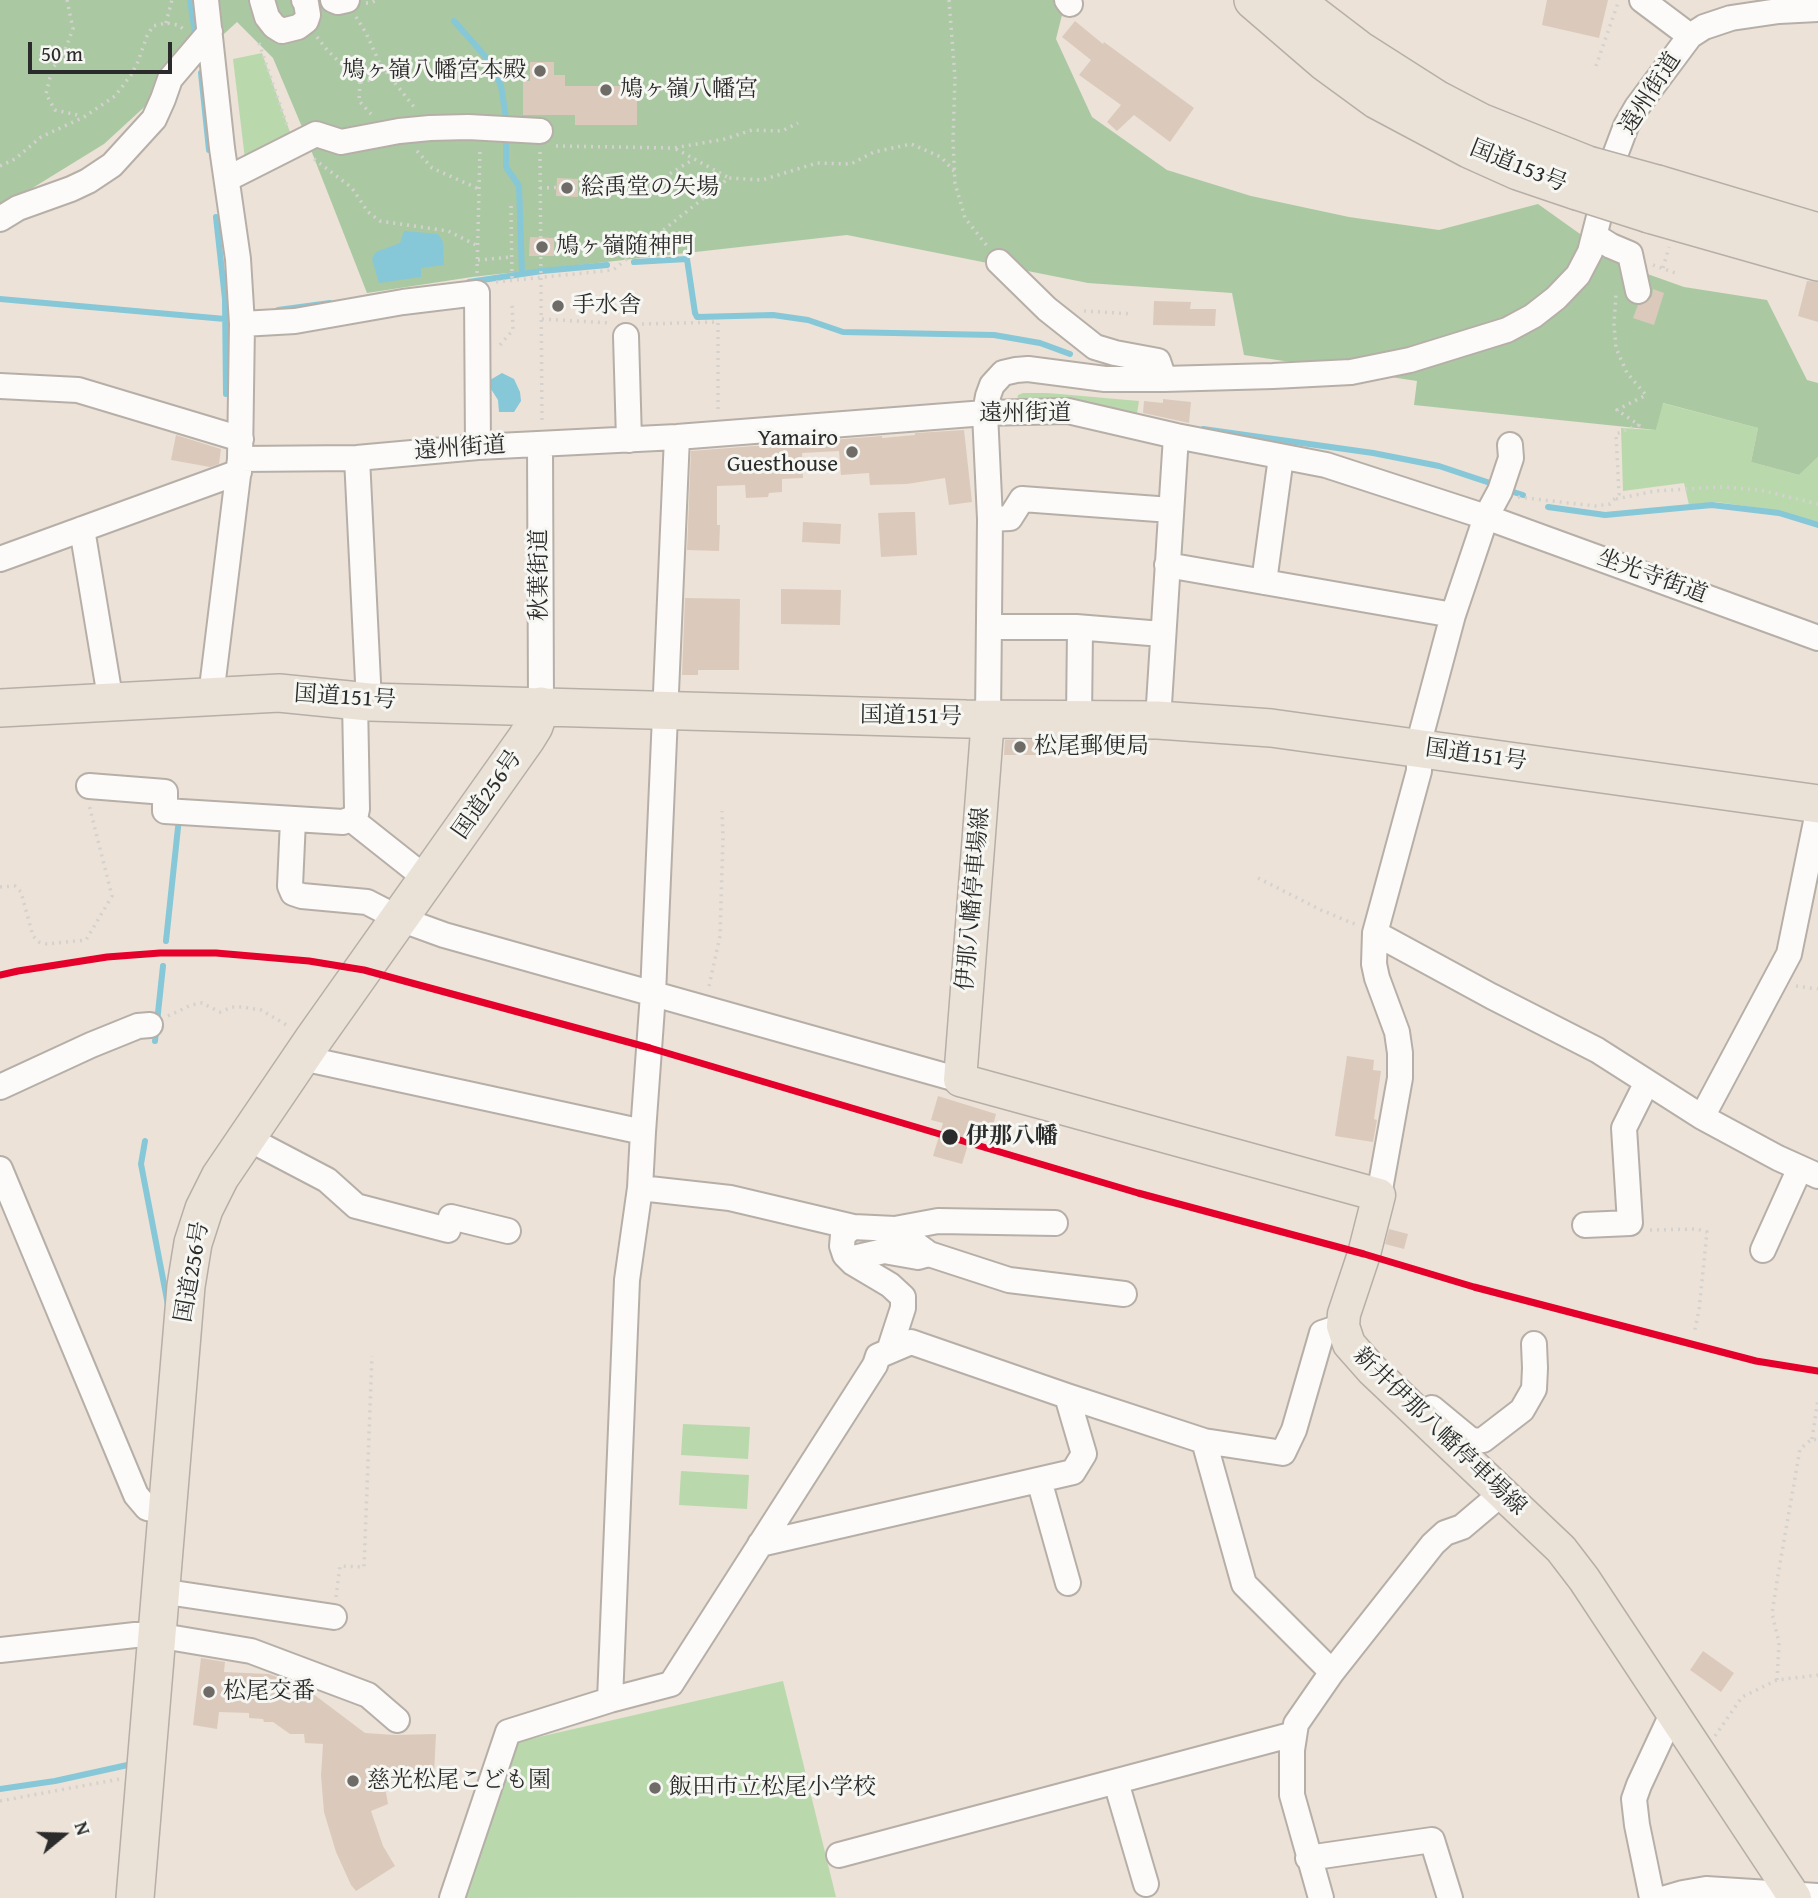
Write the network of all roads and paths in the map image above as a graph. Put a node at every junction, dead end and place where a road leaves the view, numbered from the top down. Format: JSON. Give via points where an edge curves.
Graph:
{"nodes":[{"id":1,"x":67,"y":0,"type":"edge"},
{"id":2,"x":172,"y":0,"type":"edge"},
{"id":3,"x":206,"y":0,"type":"edge"},
{"id":4,"x":262,"y":0,"type":"edge"},
{"id":5,"x":342,"y":0,"type":"edge"},
{"id":6,"x":377,"y":0,"type":"edge"},
{"id":7,"x":949,"y":0,"type":"edge"},
{"id":8,"x":1253,"y":0,"type":"edge"},
{"id":9,"x":1294,"y":0,"type":"edge"},
{"id":10,"x":1619,"y":0,"type":"edge"},
{"id":11,"x":1642,"y":0,"type":"edge"},
{"id":12,"x":1756,"y":7,"type":"edge"},
{"id":13,"x":1818,"y":9,"type":"edge"},
{"id":14,"x":305,"y":11,"type":"edge"},
{"id":15,"x":166,"y":23,"type":"junction"},
{"id":16,"x":185,"y":30,"type":"dead end"},
{"id":17,"x":210,"y":32,"type":"junction"},
{"id":18,"x":1690,"y":36,"type":"junction"},
{"id":19,"x":258,"y":42,"type":"dead end"},
{"id":20,"x":380,"y":64,"type":"junction"},
{"id":21,"x":1596,"y":66,"type":"dead end"},
{"id":22,"x":360,"y":82,"type":"junction"},
{"id":23,"x":84,"y":117,"type":"junction"},
{"id":24,"x":798,"y":123,"type":"dead end"},
{"id":25,"x":430,"y":128,"type":"junction"},
{"id":26,"x":399,"y":131,"type":"junction"},
{"id":27,"x":545,"y":144,"type":"junction"},
{"id":28,"x":294,"y":146,"type":"junction"},
{"id":29,"x":674,"y":148,"type":"junction"},
{"id":30,"x":480,"y":150,"type":"dead end"},
{"id":31,"x":694,"y":159,"type":"junction"},
{"id":32,"x":0,"y":166,"type":"edge"},
{"id":33,"x":954,"y":171,"type":"junction"},
{"id":34,"x":729,"y":178,"type":"junction"},
{"id":35,"x":1583,"y":178,"type":"junction"},
{"id":36,"x":227,"y":179,"type":"junction"},
{"id":37,"x":540,"y":188,"type":"junction"},
{"id":38,"x":479,"y":189,"type":"junction"},
{"id":39,"x":511,"y":206,"type":"dead end"},
{"id":40,"x":1659,"y":212,"type":"junction"},
{"id":41,"x":0,"y":219,"type":"edge"},
{"id":42,"x":1818,"y":232,"type":"edge"},
{"id":43,"x":1595,"y":236,"type":"junction"},
{"id":44,"x":478,"y":246,"type":"junction"},
{"id":45,"x":512,"y":257,"type":"junction"},
{"id":46,"x":478,"y":260,"type":"junction"},
{"id":47,"x":999,"y":262,"type":"joint"},
{"id":48,"x":1818,"y":262,"type":"edge"},
{"id":49,"x":1663,"y":268,"type":"dead end"},
{"id":50,"x":512,"y":277,"type":"junction"},
{"id":51,"x":541,"y":277,"type":"junction"},
{"id":52,"x":477,"y":278,"type":"dead end"},
{"id":53,"x":488,"y":283,"type":"dead end"},
{"id":54,"x":1638,"y":291,"type":"dead end"},
{"id":55,"x":1047,"y":309,"type":"junction"},
{"id":56,"x":1133,"y":314,"type":"dead end"},
{"id":57,"x":542,"y":319,"type":"junction"},
{"id":58,"x":242,"y":324,"type":"junction"},
{"id":59,"x":625,"y":328,"type":"junction"},
{"id":60,"x":1616,"y":348,"type":"dead end"},
{"id":61,"x":1164,"y":379,"type":"junction"},
{"id":62,"x":0,"y":386,"type":"edge"},
{"id":63,"x":985,"y":413,"type":"junction"},
{"id":64,"x":717,"y":434,"type":"junction"},
{"id":65,"x":1176,"y":436,"type":"junction"},
{"id":66,"x":677,"y":437,"type":"junction"},
{"id":67,"x":629,"y":440,"type":"junction"},
{"id":68,"x":541,"y":444,"type":"junction"},
{"id":69,"x":1510,"y":445,"type":"dead end"},
{"id":70,"x":478,"y":447,"type":"junction"},
{"id":71,"x":240,"y":457,"type":"junction"},
{"id":72,"x":1281,"y":457,"type":"junction"},
{"id":73,"x":357,"y":458,"type":"junction"},
{"id":74,"x":1500,"y":491,"type":"junction"},
{"id":75,"x":1614,"y":499,"type":"junction"},
{"id":76,"x":1818,"y":504,"type":"edge"},
{"id":77,"x":1171,"y":510,"type":"junction"},
{"id":78,"x":1486,"y":517,"type":"junction"},
{"id":79,"x":990,"y":519,"type":"junction"},
{"id":80,"x":82,"y":529,"type":"junction"},
{"id":81,"x":0,"y":559,"type":"edge"},
{"id":82,"x":1167,"y":565,"type":"junction"},
{"id":83,"x":1264,"y":582,"type":"junction"},
{"id":84,"x":1453,"y":615,"type":"junction"},
{"id":85,"x":990,"y":627,"type":"junction"},
{"id":86,"x":1080,"y":628,"type":"junction"},
{"id":87,"x":1163,"y":634,"type":"junction"},
{"id":88,"x":1818,"y":638,"type":"edge"},
{"id":89,"x":211,"y":696,"type":"junction"},
{"id":90,"x":362,"y":701,"type":"junction"},
{"id":91,"x":111,"y":703,"type":"junction"},
{"id":92,"x":541,"y":706,"type":"junction"},
{"id":93,"x":0,"y":708,"type":"edge"},
{"id":94,"x":665,"y":710,"type":"junction"},
{"id":95,"x":988,"y":718,"type":"junction"},
{"id":96,"x":1079,"y":720,"type":"junction"},
{"id":97,"x":1158,"y":720,"type":"junction"},
{"id":98,"x":1419,"y":749,"type":"junction"},
{"id":99,"x":89,"y":786,"type":"joint"},
{"id":100,"x":1818,"y":804,"type":"edge"},
{"id":101,"x":722,"y":811,"type":"dead end"},
{"id":102,"x":1818,"y":812,"type":"edge"},
{"id":103,"x":293,"y":820,"type":"junction"},
{"id":104,"x":351,"y":820,"type":"junction"},
{"id":105,"x":1258,"y":878,"type":"dead end"},
{"id":106,"x":428,"y":880,"type":"junction"},
{"id":107,"x":0,"y":887,"type":"edge"},
{"id":108,"x":400,"y":919,"type":"junction"},
{"id":109,"x":1374,"y":933,"type":"junction"},
{"id":110,"x":653,"y":994,"type":"junction"},
{"id":111,"x":704,"y":1008,"type":"junction"},
{"id":112,"x":160,"y":1020,"type":"joint"},
{"id":113,"x":308,"y":1049,"type":"junction"},
{"id":114,"x":960,"y":1080,"type":"junction"},
{"id":115,"x":1647,"y":1082,"type":"junction"},
{"id":116,"x":0,"y":1087,"type":"edge"},
{"id":117,"x":1702,"y":1117,"type":"junction"},
{"id":118,"x":643,"y":1132,"type":"junction"},
{"id":119,"x":247,"y":1138,"type":"junction"},
{"id":120,"x":0,"y":1169,"type":"edge"},
{"id":121,"x":1809,"y":1172,"type":"edge"},
{"id":122,"x":640,"y":1188,"type":"junction"},
{"id":123,"x":1379,"y":1195,"type":"junction"},
{"id":124,"x":1055,"y":1223,"type":"dead end"},
{"id":125,"x":1630,"y":1223,"type":"junction"},
{"id":126,"x":1585,"y":1225,"type":"dead end"},
{"id":127,"x":853,"y":1227,"type":"junction"},
{"id":128,"x":895,"y":1228,"type":"junction"},
{"id":129,"x":508,"y":1231,"type":"dead end"},
{"id":130,"x":1763,"y":1250,"type":"dead end"},
{"id":131,"x":929,"y":1254,"type":"junction"},
{"id":132,"x":849,"y":1259,"type":"junction"},
{"id":133,"x":1124,"y":1294,"type":"dead end"},
{"id":134,"x":1343,"y":1326,"type":"junction"},
{"id":135,"x":1694,"y":1334,"type":"dead end"},
{"id":136,"x":1534,"y":1344,"type":"dead end"},
{"id":137,"x":889,"y":1351,"type":"junction"},
{"id":138,"x":372,"y":1356,"type":"dead end"},
{"id":139,"x":1398,"y":1394,"type":"junction"},
{"id":140,"x":1067,"y":1396,"type":"junction"},
{"id":141,"x":1818,"y":1399,"type":"edge"},
{"id":142,"x":1812,"y":1439,"type":"junction"},
{"id":143,"x":1204,"y":1440,"type":"junction"},
{"id":144,"x":1818,"y":1440,"type":"edge"},
{"id":145,"x":1039,"y":1480,"type":"junction"},
{"id":146,"x":1501,"y":1494,"type":"junction"},
{"id":147,"x":167,"y":1512,"type":"junction"},
{"id":148,"x":760,"y":1544,"type":"junction"},
{"id":149,"x":1068,"y":1583,"type":"dead end"},
{"id":150,"x":160,"y":1591,"type":"junction"},
{"id":151,"x":334,"y":1617,"type":"joint"},
{"id":152,"x":156,"y":1636,"type":"junction"},
{"id":153,"x":0,"y":1650,"type":"edge"},
{"id":154,"x":1332,"y":1672,"type":"junction"},
{"id":155,"x":1818,"y":1675,"type":"edge"},
{"id":156,"x":1777,"y":1680,"type":"junction"},
{"id":157,"x":610,"y":1700,"type":"junction"},
{"id":158,"x":1672,"y":1713,"type":"junction"},
{"id":159,"x":397,"y":1720,"type":"dead end"},
{"id":160,"x":1294,"y":1734,"type":"junction"},
{"id":161,"x":1698,"y":1751,"type":"junction"},
{"id":162,"x":146,"y":1774,"type":"junction"},
{"id":163,"x":1116,"y":1782,"type":"junction"},
{"id":164,"x":0,"y":1801,"type":"edge"},
{"id":165,"x":839,"y":1855,"type":"dead end"},
{"id":166,"x":1308,"y":1858,"type":"junction"},
{"id":167,"x":1146,"y":1884,"type":"dead end"},
{"id":168,"x":1802,"y":1896,"type":"edge"},
{"id":169,"x":135,"y":1898,"type":"edge"},
{"id":170,"x":452,"y":1898,"type":"edge"},
{"id":171,"x":1321,"y":1898,"type":"edge"},
{"id":172,"x":1451,"y":1898,"type":"edge"},
{"id":173,"x":1652,"y":1898,"type":"edge"},
{"id":174,"x":1666,"y":1898,"type":"edge"}],
"edges":[{"from":1,"to":23,"type":"path","via":[[73,29],[52,69],[46,94],[55,110]]},
{"from":2,"to":15,"type":"path"},
{"from":3,"to":17,"type":"street"},
{"from":4,"to":14,"type":"street","via":[[267,17],[282,31],[298,27]]},
{"from":5,"to":6,"type":"path"},
{"from":5,"to":20,"type":"path","via":[[366,33]]},
{"from":7,"to":33,"type":"path","via":[[955,78]]},
{"from":8,"to":35,"type":"highway","name":"国道153号","via":[[1377,100],[1518,170]]},
{"from":9,"to":35,"type":"highway","name":"国道153号","via":[[1358,49],[1438,100]]},
{"from":10,"to":21,"type":"path"},
{"from":11,"to":18,"type":"street"},
{"from":12,"to":13,"type":"street","name":"遠州街道"},
{"from":12,"to":18,"type":"street","name":"遠州街道"},
{"from":14,"to":22,"type":"path","via":[[328,51]]},
{"from":15,"to":16,"type":"path"},
{"from":15,"to":23,"type":"path","via":[[153,26],[137,64],[115,96]]},
{"from":17,"to":36,"type":"street"},
{"from":17,"to":41,"type":"street","via":[[170,79],[154,119],[112,165],[88,181]]},
{"from":18,"to":43,"type":"street","name":"遠州街道","via":[[1626,126]]},
{"from":19,"to":28,"type":"path"},
{"from":20,"to":22,"type":"path","via":[[376,76]]},
{"from":20,"to":25,"type":"path"},
{"from":22,"to":26,"type":"path","via":[[359,101],[379,122]]},
{"from":23,"to":32,"type":"path","via":[[41,137]]},
{"from":24,"to":29,"type":"path","via":[[782,131],[752,130]]},
{"from":25,"to":26,"type":"street"},
{"from":25,"to":27,"type":"street","via":[[468,127]]},
{"from":26,"to":28,"type":"street","via":[[341,142],[316,134]]},
{"from":26,"to":38,"type":"path","via":[[432,168]]},
{"from":27,"to":29,"type":"path"},
{"from":27,"to":37,"type":"path"},
{"from":28,"to":36,"type":"street"},
{"from":28,"to":44,"type":"path","via":[[352,188],[380,221],[449,232]]},
{"from":29,"to":31,"type":"path"},
{"from":30,"to":38,"type":"path"},
{"from":31,"to":34,"type":"path"},
{"from":31,"to":37,"type":"path","via":[[653,184]]},
{"from":33,"to":34,"type":"path","via":[[941,158],[911,144],[874,152],[851,164],[817,163],[762,180]]},
{"from":33,"to":47,"type":"path","via":[[965,218]]},
{"from":34,"to":51,"type":"path","via":[[612,270]]},
{"from":35,"to":40,"type":"highway","name":"国道153号","bridge":true},
{"from":36,"to":58,"type":"street"},
{"from":37,"to":51,"type":"path"},
{"from":38,"to":44,"type":"path"},
{"from":39,"to":45,"type":"path"},
{"from":40,"to":42,"type":"highway","name":"国道153号"},
{"from":40,"to":48,"type":"highway","name":"国道153号"},
{"from":40,"to":49,"type":"path"},
{"from":43,"to":54,"type":"street","via":[[1630,254]]},
{"from":43,"to":61,"type":"street","name":"遠州街道","via":[[1578,275],[1533,316],[1507,330],[1410,360],[1351,372]]},
{"from":44,"to":46,"type":"path"},
{"from":45,"to":46,"type":"path"},
{"from":45,"to":50,"type":"path"},
{"from":46,"to":52,"type":"path"},
{"from":47,"to":55,"type":"street"},
{"from":50,"to":51,"type":"path"},
{"from":50,"to":53,"type":"path"},
{"from":51,"to":57,"type":"path"},
{"from":55,"to":56,"type":"path"},
{"from":55,"to":61,"type":"street","via":[[1095,347],[1158,361]]},
{"from":57,"to":59,"type":"path"},
{"from":57,"to":68,"type":"path"},
{"from":58,"to":70,"type":"street","via":[[296,321],[477,293]]},
{"from":58,"to":71,"type":"street"},
{"from":59,"to":64,"type":"path","via":[[718,322]]},
{"from":59,"to":67,"type":"street"},
{"from":60,"to":75,"type":"path","via":[[1627,373],[1646,395],[1618,410],[1639,425],[1616,434],[1619,494]]},
{"from":61,"to":63,"type":"street","name":"遠州街道","via":[[1105,379],[1016,370],[1003,373],[992,385]]},
{"from":62,"to":71,"type":"street","name":"遠州街道","via":[[78,390]]},
{"from":63,"to":64,"type":"street","name":"遠州街道"},
{"from":63,"to":65,"type":"street","name":"遠州街道","via":[[1068,411]]},
{"from":63,"to":79,"type":"street"},
{"from":64,"to":66,"type":"street","name":"遠州街道"},
{"from":65,"to":72,"type":"street","name":"遠州街道"},
{"from":65,"to":77,"type":"street"},
{"from":66,"to":67,"type":"street","name":"遠州街道"},
{"from":66,"to":94,"type":"street"},
{"from":67,"to":68,"type":"street","name":"遠州街道"},
{"from":68,"to":70,"type":"street","name":"遠州街道"},
{"from":68,"to":92,"type":"street","name":"秋葉街道"},
{"from":69,"to":74,"type":"street","via":[[1511,458]]},
{"from":70,"to":73,"type":"street","name":"遠州街道"},
{"from":71,"to":73,"type":"street","name":"遠州街道"},
{"from":71,"to":80,"type":"street","name":"遠州街道"},
{"from":71,"to":89,"type":"street"},
{"from":72,"to":78,"type":"street","name":"遠州街道","via":[[1326,465]]},
{"from":72,"to":83,"type":"street"},
{"from":73,"to":90,"type":"street"},
{"from":74,"to":75,"type":"path","via":[[1524,499],[1595,506]]},
{"from":74,"to":78,"type":"street"},
{"from":75,"to":76,"type":"path","via":[[1720,487],[1760,490]]},
{"from":77,"to":79,"type":"street","via":[[1022,499],[1010,518]]},
{"from":77,"to":82,"type":"street"},
{"from":78,"to":84,"type":"street"},
{"from":78,"to":88,"type":"street","name":"坐光寺街道"},
{"from":79,"to":85,"type":"street"},
{"from":80,"to":81,"type":"street","name":"遠州街道"},
{"from":80,"to":91,"type":"street"},
{"from":82,"to":83,"type":"street"},
{"from":82,"to":87,"type":"street"},
{"from":83,"to":84,"type":"street"},
{"from":84,"to":98,"type":"street"},
{"from":85,"to":86,"type":"street"},
{"from":85,"to":95,"type":"street"},
{"from":86,"to":87,"type":"street"},
{"from":86,"to":96,"type":"street"},
{"from":87,"to":97,"type":"street"},
{"from":89,"to":90,"type":"highway","name":"国道151号","via":[[279,693]]},
{"from":89,"to":91,"type":"highway","name":"国道151号"},
{"from":90,"to":92,"type":"highway","name":"国道151号"},
{"from":90,"to":104,"type":"street","via":[[357,808]]},
{"from":91,"to":93,"type":"highway","name":"国道151号"},
{"from":92,"to":94,"type":"highway","name":"国道151号"},
{"from":92,"to":106,"type":"highway","name":"国道256号","via":[[526,739]]},
{"from":94,"to":95,"type":"highway","name":"国道151号"},
{"from":94,"to":110,"type":"street"},
{"from":95,"to":96,"type":"highway","name":"国道151号"},
{"from":95,"to":114,"type":"main road","name":"伊那八幡停車場線"},
{"from":96,"to":97,"type":"highway","name":"国道151号"},
{"from":97,"to":98,"type":"highway","name":"国道151号","via":[[1271,728]]},
{"from":98,"to":100,"type":"highway","name":"国道151号"},
{"from":98,"to":109,"type":"street","via":[[1419,771]]},
{"from":99,"to":103,"type":"street","via":[[165,792],[164,811]]},
{"from":99,"to":107,"type":"path","via":[[89,810],[112,896],[86,940],[39,942],[33,936],[21,892],[15,886]]},
{"from":101,"to":111,"type":"path","via":[[720,936]]},
{"from":102,"to":117,"type":"street","via":[[1789,954]]},
{"from":103,"to":104,"type":"street"},
{"from":103,"to":108,"type":"street","via":[[293,893],[360,901]]},
{"from":104,"to":106,"type":"street"},
{"from":105,"to":109,"type":"path"},
{"from":106,"to":108,"type":"highway","name":"国道256号"},
{"from":108,"to":110,"type":"street"},
{"from":108,"to":113,"type":"highway","name":"国道256号"},
{"from":109,"to":115,"type":"street","via":[[1597,1050]]},
{"from":109,"to":123,"type":"street","via":[[1377,978],[1400,1053],[1400,1078]]},
{"from":110,"to":111,"type":"street"},
{"from":110,"to":118,"type":"street"},
{"from":111,"to":114,"type":"street"},
{"from":112,"to":113,"type":"path","via":[[202,1003],[219,1012],[232,1007],[261,1010]]},
{"from":112,"to":116,"type":"street","via":[[90,1045]]},
{"from":113,"to":118,"type":"street"},
{"from":113,"to":119,"type":"highway","name":"国道256号"},
{"from":114,"to":123,"type":"main road"},
{"from":115,"to":117,"type":"street"},
{"from":115,"to":125,"type":"street","via":[[1623,1128]]},
{"from":117,"to":121,"type":"street"},
{"from":118,"to":122,"type":"street"},
{"from":119,"to":129,"type":"street","via":[[327,1180],[356,1206],[447,1230],[451,1217]]},
{"from":119,"to":147,"type":"highway","name":"国道256号","via":[[220,1177],[193,1243]]},
{"from":120,"to":147,"type":"street","via":[[136,1495],[147,1508]]},
{"from":121,"to":130,"type":"street"},
{"from":122,"to":127,"type":"street","via":[[730,1198]]},
{"from":122,"to":157,"type":"street","via":[[627,1280]]},
{"from":123,"to":134,"type":"main road","name":"新井伊那八幡停車場線"},
{"from":124,"to":128,"type":"street","via":[[938,1221]]},
{"from":125,"to":126,"type":"street"},
{"from":125,"to":135,"type":"path","via":[[1629,1231],[1697,1228],[1707,1232]]},
{"from":127,"to":128,"type":"street"},
{"from":127,"to":132,"type":"street","via":[[843,1235],[842,1246]]},
{"from":128,"to":131,"type":"street"},
{"from":131,"to":132,"type":"street","via":[[918,1258],[884,1251]]},
{"from":131,"to":133,"type":"street","via":[[1009,1280]]},
{"from":132,"to":137,"type":"street","via":[[903,1297]]},
{"from":134,"to":139,"type":"main road","name":"新井伊那八幡停車場線","via":[[1349,1344]]},
{"from":134,"to":143,"type":"street","via":[[1322,1333],[1283,1453]]},
{"from":136,"to":139,"type":"street","via":[[1534,1389],[1522,1410],[1483,1440],[1472,1441],[1413,1393]]},
{"from":137,"to":140,"type":"street","via":[[911,1342]]},
{"from":137,"to":148,"type":"street","via":[[878,1356]]},
{"from":138,"to":151,"type":"path","via":[[364,1567],[340,1566]]},
{"from":139,"to":146,"type":"main road","name":"新井伊那八幡停車場線"},
{"from":140,"to":143,"type":"street"},
{"from":140,"to":145,"type":"street","via":[[1084,1454],[1073,1472]]},
{"from":141,"to":142,"type":"path"},
{"from":142,"to":144,"type":"path"},
{"from":142,"to":156,"type":"path","via":[[1800,1450],[1777,1575],[1772,1613],[1779,1643]]},
{"from":143,"to":154,"type":"street","via":[[1244,1584]]},
{"from":145,"to":148,"type":"street"},
{"from":145,"to":149,"type":"street"},
{"from":146,"to":154,"type":"street","via":[[1433,1545]]},
{"from":146,"to":158,"type":"main road","name":"新井伊那八幡停車場線","via":[[1561,1549]]},
{"from":147,"to":150,"type":"highway","name":"国道256号"},
{"from":148,"to":157,"type":"street","via":[[671,1684]]},
{"from":150,"to":151,"type":"street"},
{"from":150,"to":152,"type":"highway","name":"国道256号"},
{"from":152,"to":153,"type":"street"},
{"from":152,"to":159,"type":"street","via":[[251,1651],[368,1695]]},
{"from":152,"to":162,"type":"highway","name":"国道256号"},
{"from":154,"to":160,"type":"street","via":[[1296,1724]]},
{"from":155,"to":156,"type":"path"},
{"from":156,"to":161,"type":"path","via":[[1742,1697],[1714,1737]]},
{"from":157,"to":170,"type":"street","via":[[508,1732]]},
{"from":158,"to":161,"type":"main road","name":"新井伊那八幡停車場線"},
{"from":158,"to":173,"type":"street","via":[[1634,1799]]},
{"from":160,"to":163,"type":"street"},
{"from":160,"to":166,"type":"street","via":[[1292,1796]]},
{"from":161,"to":168,"type":"main road","name":"新井伊那八幡停車場線"},
{"from":162,"to":164,"type":"path"},
{"from":162,"to":169,"type":"highway","name":"国道256号"},
{"from":163,"to":165,"type":"street"},
{"from":163,"to":167,"type":"street"},
{"from":166,"to":171,"type":"street"},
{"from":166,"to":172,"type":"street","via":[[1432,1840]]},
{"from":168,"to":174,"type":"street","via":[[1706,1889]]}]}
